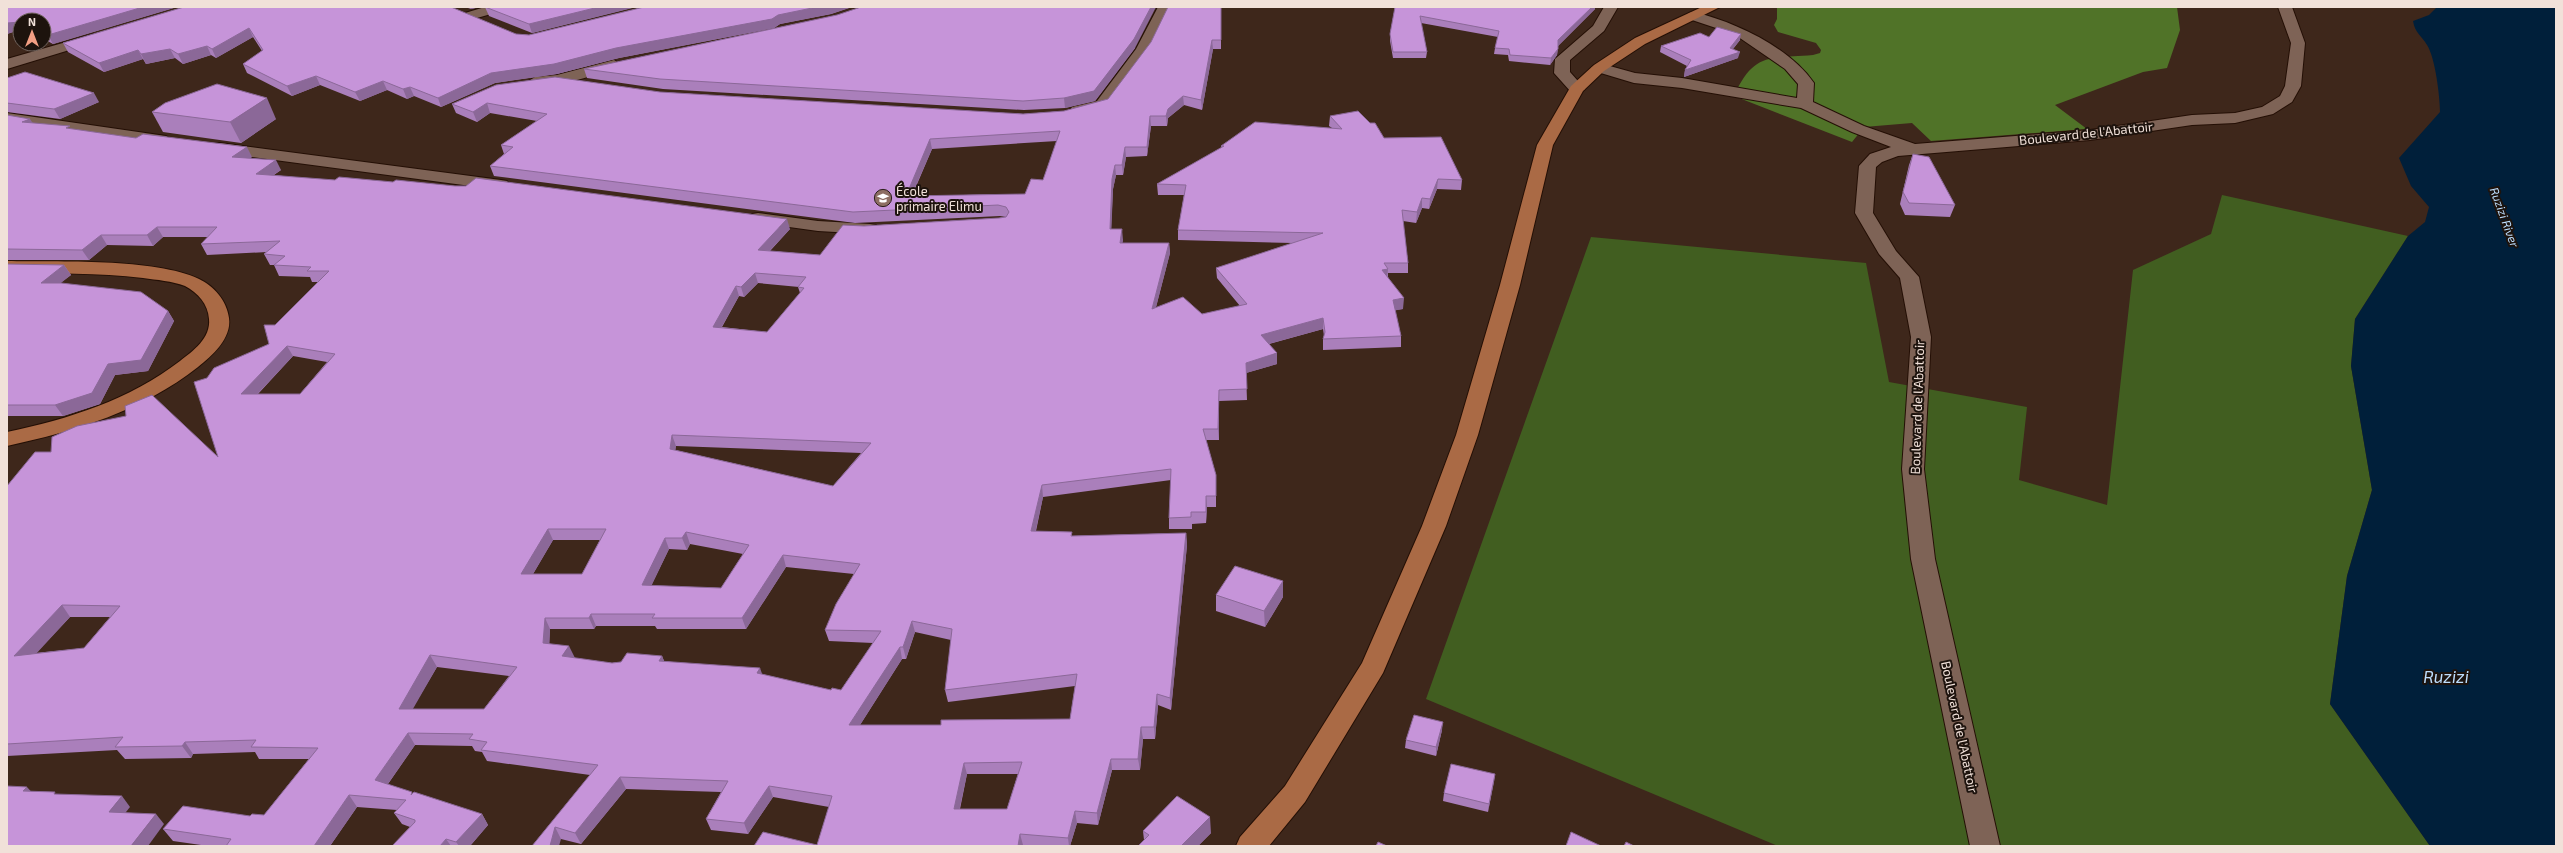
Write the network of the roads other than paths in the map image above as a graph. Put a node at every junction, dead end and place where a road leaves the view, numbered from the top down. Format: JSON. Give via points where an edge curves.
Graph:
{"nodes":[{"id":1,"x":500,"y":7,"type":"edge"},
{"id":2,"x":1165,"y":7,"type":"edge"},
{"id":3,"x":1611,"y":7,"type":"edge"},
{"id":4,"x":1713,"y":7,"type":"edge"},
{"id":5,"x":2285,"y":7,"type":"edge"},
{"id":6,"x":456,"y":10,"type":"edge"},
{"id":7,"x":470,"y":16,"type":"junction"},
{"id":8,"x":1694,"y":16,"type":"junction"},
{"id":9,"x":491,"y":24,"type":"edge"},
{"id":10,"x":106,"y":34,"type":"edge"},
{"id":11,"x":626,"y":63,"type":"edge"},
{"id":12,"x":7,"y":64,"type":"edge"},
{"id":13,"x":1599,"y":68,"type":"junction"},
{"id":14,"x":558,"y":80,"type":"junction"},
{"id":15,"x":524,"y":84,"type":"edge"},
{"id":16,"x":596,"y":87,"type":"edge"},
{"id":17,"x":1577,"y":89,"type":"junction"},
{"id":18,"x":1805,"y":104,"type":"junction"},
{"id":19,"x":1065,"y":114,"type":"edge"},
{"id":20,"x":7,"y":118,"type":"edge"},
{"id":21,"x":1912,"y":149,"type":"junction"},
{"id":22,"x":514,"y":186,"type":"edge"},
{"id":23,"x":741,"y":216,"type":"edge"},
{"id":24,"x":890,"y":228,"type":"edge"},
{"id":25,"x":7,"y":268,"type":"edge"},
{"id":26,"x":7,"y":439,"type":"edge"},
{"id":27,"x":1251,"y":846,"type":"edge"},
{"id":28,"x":1985,"y":846,"type":"edge"}],
"edges":[{"from":1,"to":7,"type":"street"},
{"from":2,"to":19,"type":"street","via":[[1143,50],[1102,105]]},
{"from":3,"to":17,"type":"street","via":[[1599,28],[1563,59],[1562,73]]},
{"from":4,"to":8,"type":"main road"},
{"from":5,"to":21,"type":"street","name":"Boulevard de l'Abattoir","via":[[2298,44],[2293,86],[2286,99],[2267,112],[2090,135]]},
{"from":6,"to":7,"type":"street"},
{"from":7,"to":9,"type":"street"},
{"from":8,"to":13,"type":"main road","via":[[1640,41]]},
{"from":8,"to":18,"type":"street","via":[[1739,32],[1790,66],[1806,83]]},
{"from":10,"to":12,"type":"street"},
{"from":11,"to":14,"type":"street"},
{"from":13,"to":17,"type":"main road"},
{"from":13,"to":18,"type":"street","via":[[1634,78],[1682,83]]},
{"from":14,"to":15,"type":"street"},
{"from":14,"to":16,"type":"street"},
{"from":17,"to":27,"type":"main road","via":[[1545,144],[1510,285],[1467,435],[1434,526],[1374,666],[1295,794]]},
{"from":18,"to":21,"type":"street","via":[[1858,129]]},
{"from":20,"to":22,"type":"street"},
{"from":21,"to":28,"type":"street","name":"Boulevard de l'Abattoir","via":[[1896,150],[1876,158],[1868,166],[1864,214],[1888,254],[1908,277],[1916,312],[1920,337],[1913,469],[1923,559]]},
{"from":23,"to":24,"type":"street","via":[[866,230]]},
{"from":25,"to":26,"type":"main road","via":[[102,268],[161,275],[190,282],[209,294],[218,308],[221,323],[215,338],[202,353],[183,369],[131,402],[88,419]]}]}
